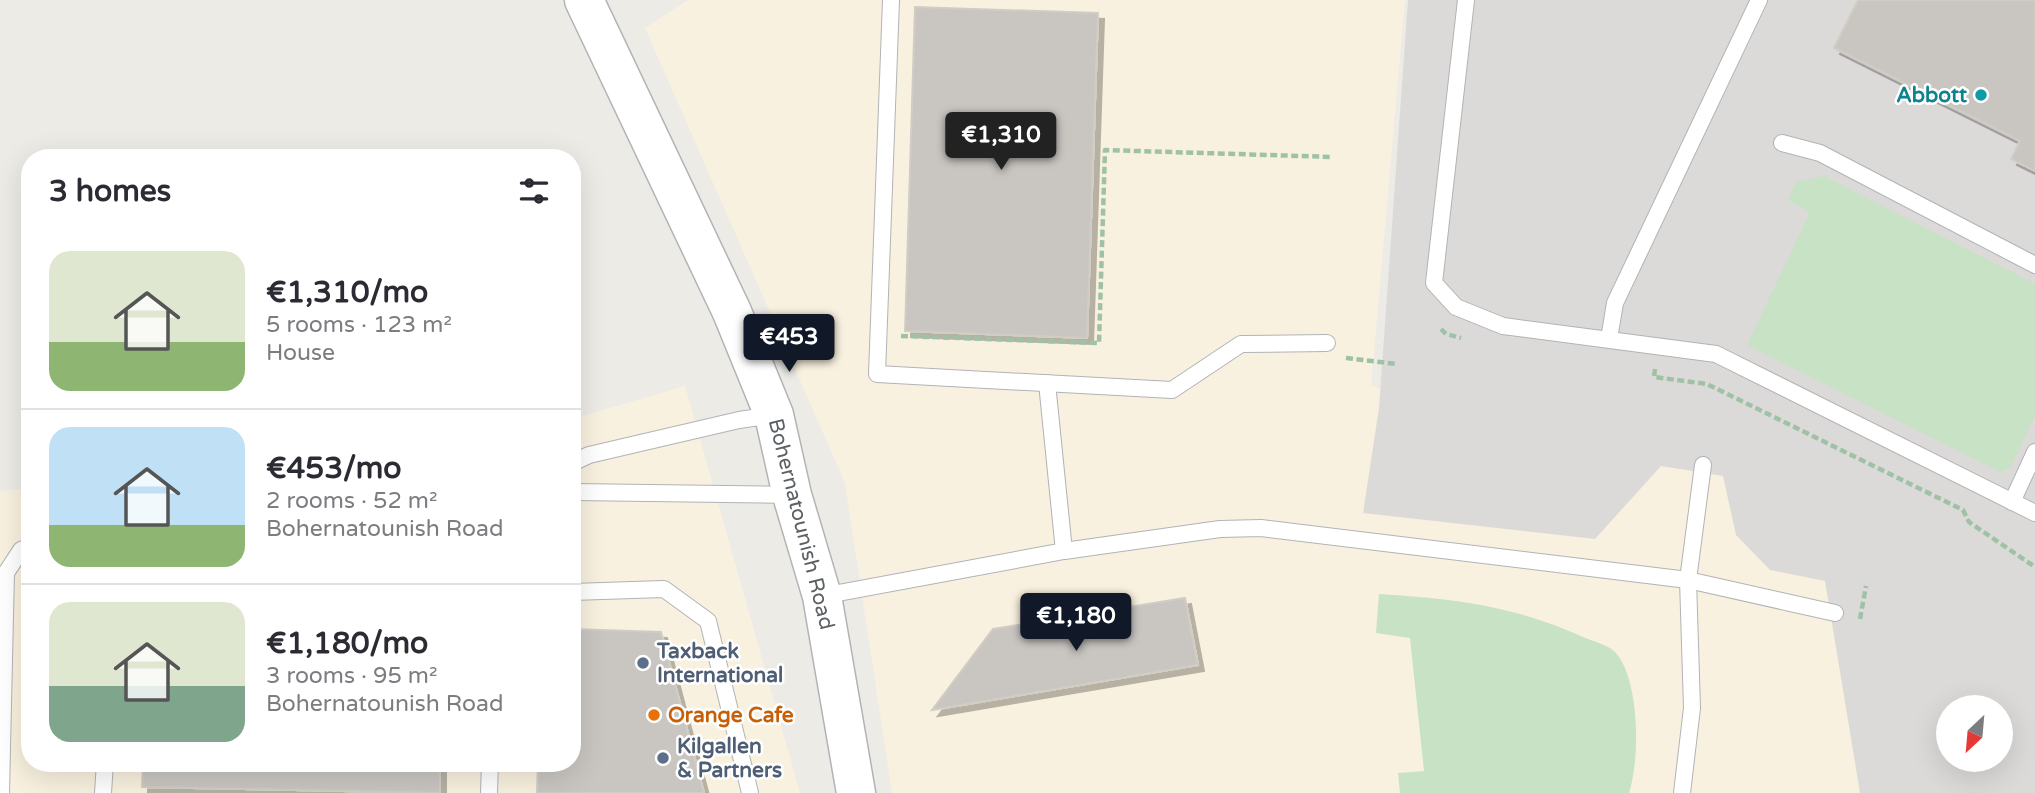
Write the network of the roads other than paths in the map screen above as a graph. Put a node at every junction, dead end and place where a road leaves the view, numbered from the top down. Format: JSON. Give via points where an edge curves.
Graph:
{"nodes":[{"id":1,"x":584,"y":0,"type":"edge"},
{"id":2,"x":891,"y":0,"type":"edge"},
{"id":3,"x":1466,"y":0,"type":"edge"},
{"id":4,"x":1759,"y":0,"type":"edge"},
{"id":5,"x":1782,"y":143,"type":"dead end"},
{"id":6,"x":2035,"y":265,"type":"edge"},
{"id":7,"x":1609,"y":339,"type":"junction"},
{"id":8,"x":1327,"y":343,"type":"dead end"},
{"id":9,"x":1047,"y":383,"type":"junction"},
{"id":10,"x":774,"y":415,"type":"junction"},
{"id":11,"x":2035,"y":452,"type":"edge"},
{"id":12,"x":581,"y":459,"type":"edge"},
{"id":13,"x":1703,"y":465,"type":"dead end"},
{"id":14,"x":581,"y":492,"type":"edge"},
{"id":15,"x":792,"y":495,"type":"junction"},
{"id":16,"x":2012,"y":502,"type":"junction"},
{"id":17,"x":2035,"y":513,"type":"edge"},
{"id":18,"x":1064,"y":551,"type":"junction"},
{"id":19,"x":7,"y":557,"type":"edge"},
{"id":20,"x":1688,"y":580,"type":"junction"},
{"id":21,"x":581,"y":592,"type":"edge"},
{"id":22,"x":822,"y":596,"type":"junction"},
{"id":23,"x":1835,"y":613,"type":"dead end"},
{"id":24,"x":104,"y":772,"type":"edge"},
{"id":25,"x":490,"y":772,"type":"edge"},
{"id":26,"x":1,"y":793,"type":"edge"},
{"id":27,"x":103,"y":793,"type":"edge"},
{"id":28,"x":489,"y":793,"type":"edge"},
{"id":29,"x":750,"y":793,"type":"edge"},
{"id":30,"x":856,"y":793,"type":"edge"},
{"id":31,"x":1682,"y":793,"type":"edge"}],
"edges":[{"from":1,"to":10,"type":"street","name":"Bohernatounish Road","via":[[732,312]]},
{"from":2,"to":9,"type":"lane","via":[[877,374]]},
{"from":3,"to":7,"type":"lane","via":[[1434,283],[1456,307],[1503,326]]},
{"from":4,"to":7,"type":"lane","via":[[1615,303]]},
{"from":5,"to":6,"type":"lane","via":[[1820,153]]},
{"from":7,"to":16,"type":"lane","via":[[1716,354]]},
{"from":8,"to":9,"type":"lane","via":[[1241,344],[1172,390]]},
{"from":9,"to":18,"type":"lane"},
{"from":10,"to":12,"type":"lane"},
{"from":10,"to":15,"type":"street","name":"Bohernatounish Road"},
{"from":11,"to":16,"type":"lane"},
{"from":13,"to":20,"type":"lane"},
{"from":14,"to":15,"type":"lane"},
{"from":15,"to":22,"type":"street","name":"Bohernatounish Road"},
{"from":16,"to":17,"type":"lane"},
{"from":18,"to":20,"type":"lane","via":[[1220,529],[1261,528]]},
{"from":18,"to":22,"type":"lane"},
{"from":19,"to":26,"type":"lane"},
{"from":20,"to":23,"type":"lane"},
{"from":20,"to":31,"type":"lane","via":[[1692,708]]},
{"from":21,"to":29,"type":"lane","via":[[664,589],[708,621]]},
{"from":22,"to":30,"type":"street","name":"Bohernatounish Road"},
{"from":24,"to":27,"type":"lane"},
{"from":25,"to":28,"type":"lane"}]}
